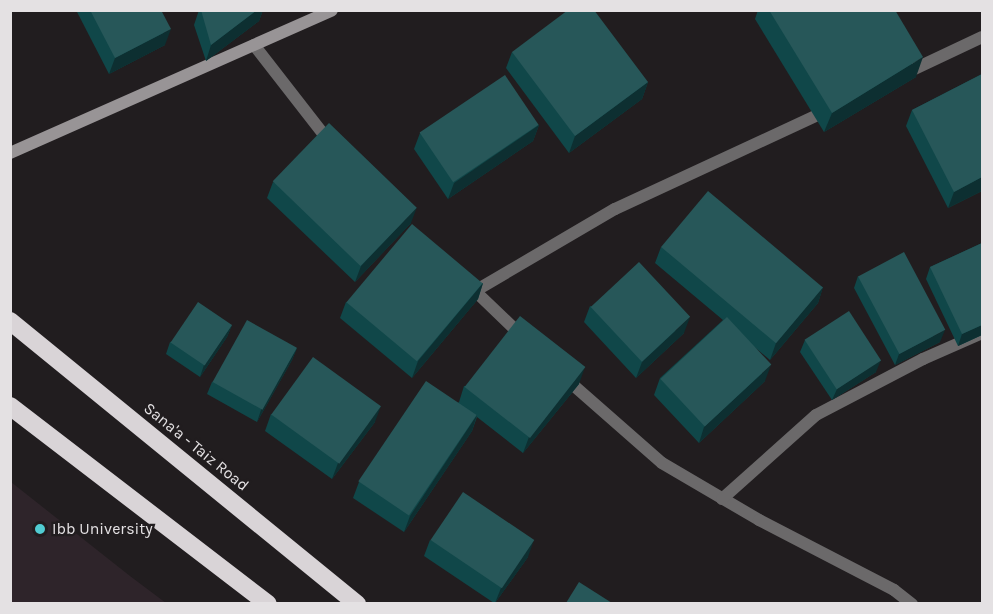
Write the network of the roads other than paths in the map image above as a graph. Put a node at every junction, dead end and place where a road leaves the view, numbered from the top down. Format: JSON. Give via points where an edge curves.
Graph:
{"nodes":[{"id":1,"x":332,"y":10,"type":"edge"},
{"id":2,"x":982,"y":37,"type":"edge"},
{"id":3,"x":254,"y":45,"type":"junction"},
{"id":4,"x":900,"y":76,"type":"edge"},
{"id":5,"x":848,"y":101,"type":"edge"},
{"id":6,"x":10,"y":153,"type":"edge"},
{"id":7,"x":340,"y":155,"type":"edge"},
{"id":8,"x":459,"y":276,"type":"edge"},
{"id":9,"x":475,"y":291,"type":"junction"},
{"id":10,"x":10,"y":321,"type":"edge"},
{"id":11,"x":982,"y":333,"type":"edge"},
{"id":12,"x":532,"y":346,"type":"edge"},
{"id":13,"x":556,"y":370,"type":"edge"},
{"id":14,"x":10,"y":406,"type":"edge"},
{"id":15,"x":722,"y":499,"type":"junction"},
{"id":16,"x":268,"y":603,"type":"edge"},
{"id":17,"x":357,"y":603,"type":"edge"},
{"id":18,"x":912,"y":603,"type":"edge"}],
"edges":[{"from":1,"to":3,"type":"street"},
{"from":2,"to":4,"type":"street"},
{"from":3,"to":6,"type":"street"},
{"from":3,"to":7,"type":"street"},
{"from":5,"to":9,"type":"street","via":[[615,209]]},
{"from":8,"to":9,"type":"street"},
{"from":9,"to":12,"type":"street"},
{"from":10,"to":17,"type":"highway","name":"Sana'a - Taiz Road"},
{"from":11,"to":15,"type":"street","via":[[816,415]]},
{"from":13,"to":15,"type":"street","via":[[662,464]]},
{"from":14,"to":16,"type":"highway"},
{"from":15,"to":18,"type":"street"}]}
